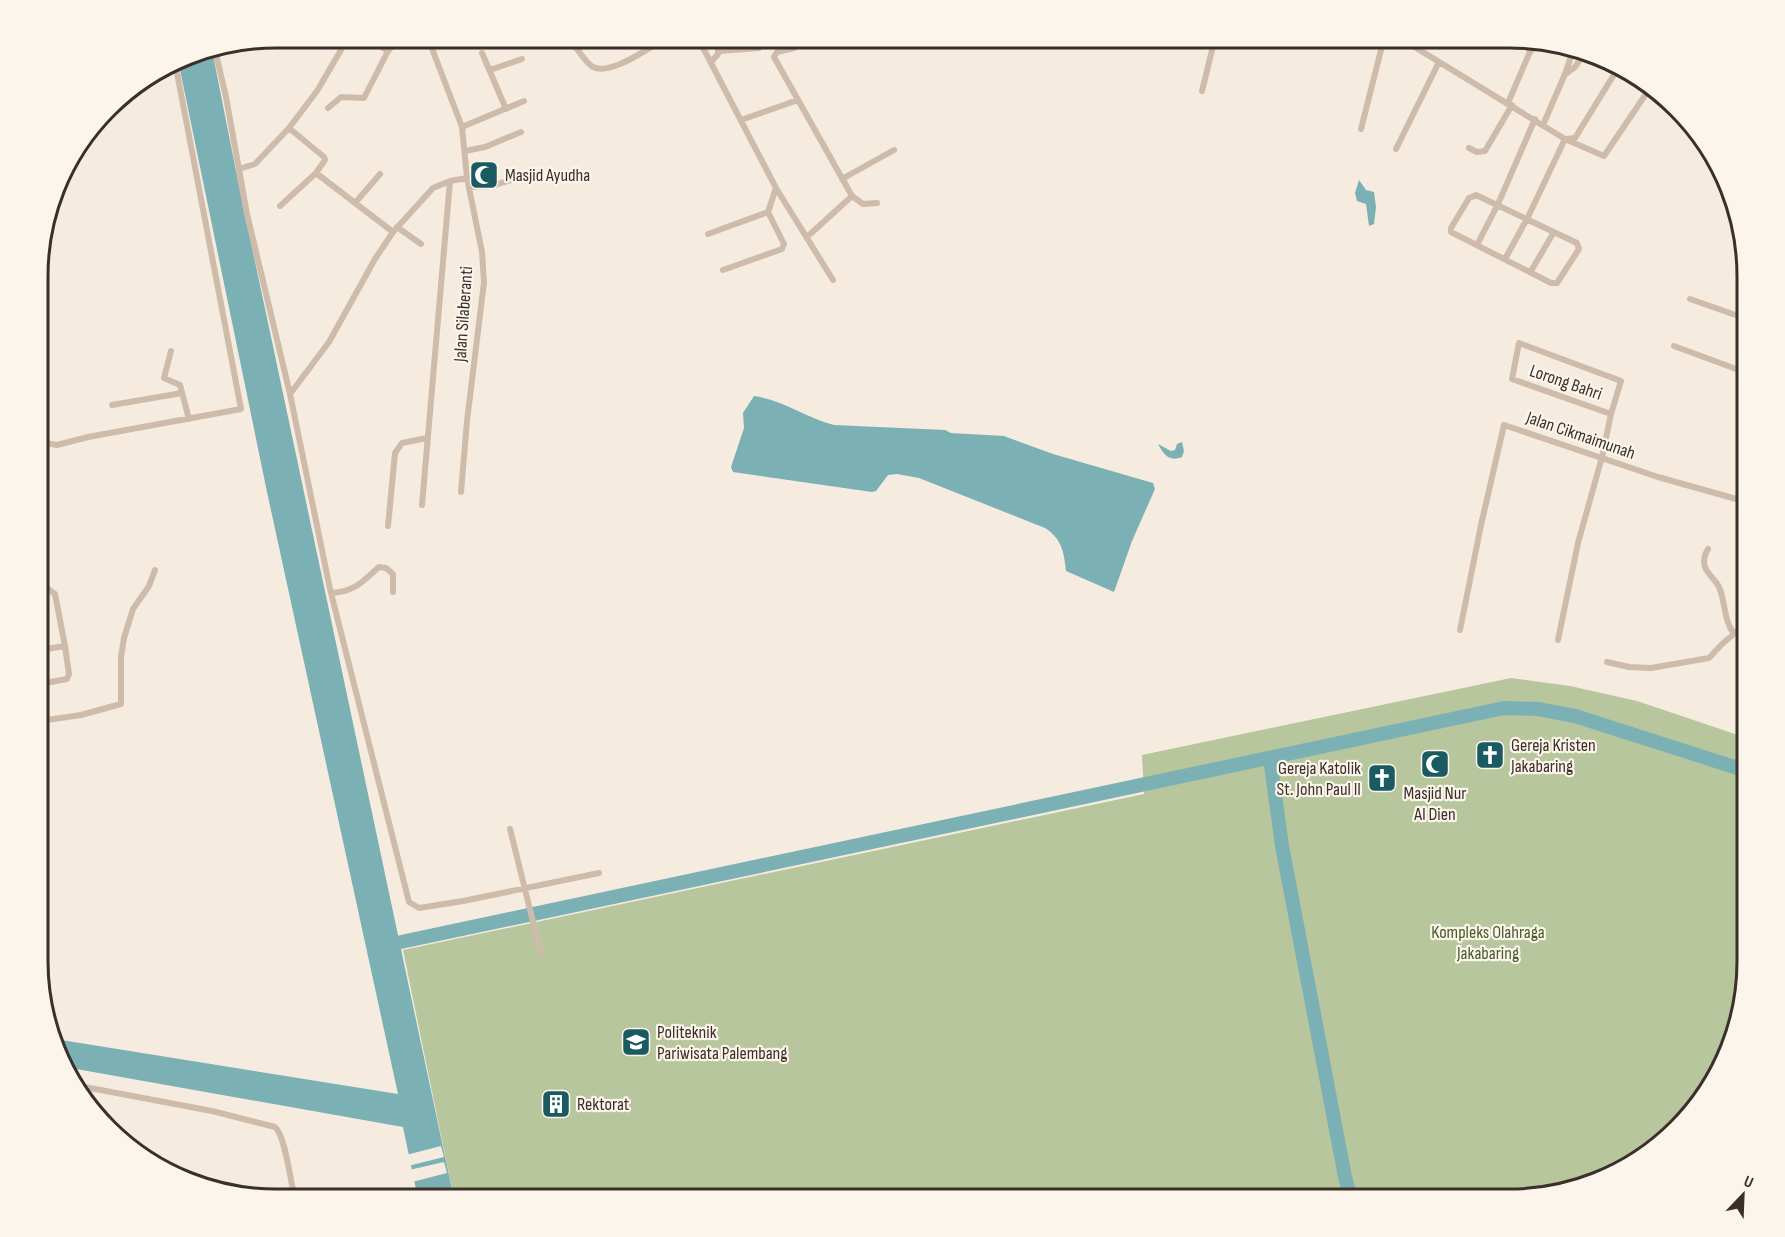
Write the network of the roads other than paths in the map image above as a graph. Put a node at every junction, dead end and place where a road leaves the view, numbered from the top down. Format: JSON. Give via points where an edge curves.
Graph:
{"nodes":[{"id":1,"x":341,"y":48,"type":"edge"},
{"id":2,"x":383,"y":48,"type":"edge"},
{"id":3,"x":391,"y":48,"type":"edge"},
{"id":4,"x":432,"y":48,"type":"edge"},
{"id":5,"x":649,"y":48,"type":"edge"},
{"id":6,"x":703,"y":48,"type":"edge"},
{"id":7,"x":759,"y":48,"type":"dead end"},
{"id":8,"x":794,"y":48,"type":"edge"},
{"id":9,"x":1213,"y":48,"type":"edge"},
{"id":10,"x":1380,"y":48,"type":"edge"},
{"id":11,"x":1416,"y":48,"type":"edge"},
{"id":12,"x":577,"y":49,"type":"edge"},
{"id":13,"x":1532,"y":50,"type":"edge"},
{"id":14,"x":388,"y":51,"type":"junction"},
{"id":15,"x":718,"y":51,"type":"joint"},
{"id":16,"x":482,"y":53,"type":"dead end"},
{"id":17,"x":216,"y":56,"type":"edge"},
{"id":18,"x":1571,"y":57,"type":"edge"},
{"id":19,"x":522,"y":59,"type":"dead end"},
{"id":20,"x":1580,"y":59,"type":"edge"},
{"id":21,"x":711,"y":62,"type":"junction"},
{"id":22,"x":1439,"y":62,"type":"junction"},
{"id":23,"x":490,"y":70,"type":"junction"},
{"id":24,"x":177,"y":71,"type":"edge"},
{"id":25,"x":1565,"y":74,"type":"junction"},
{"id":26,"x":1614,"y":74,"type":"edge"},
{"id":27,"x":1202,"y":91,"type":"dead end"},
{"id":28,"x":1647,"y":94,"type":"edge"},
{"id":29,"x":798,"y":100,"type":"junction"},
{"id":30,"x":524,"y":101,"type":"dead end"},
{"id":31,"x":1510,"y":104,"type":"junction"},
{"id":32,"x":327,"y":108,"type":"dead end"},
{"id":33,"x":506,"y":109,"type":"junction"},
{"id":34,"x":1535,"y":119,"type":"junction"},
{"id":35,"x":741,"y":120,"type":"junction"},
{"id":36,"x":1543,"y":124,"type":"junction"},
{"id":37,"x":462,"y":127,"type":"junction"},
{"id":38,"x":289,"y":128,"type":"junction"},
{"id":39,"x":1360,"y":129,"type":"dead end"},
{"id":40,"x":521,"y":132,"type":"dead end"},
{"id":41,"x":1565,"y":139,"type":"junction"},
{"id":42,"x":1469,"y":148,"type":"dead end"},
{"id":43,"x":1396,"y":149,"type":"dead end"},
{"id":44,"x":894,"y":150,"type":"dead end"},
{"id":45,"x":465,"y":151,"type":"junction"},
{"id":46,"x":239,"y":168,"type":"junction"},
{"id":47,"x":316,"y":173,"type":"junction"},
{"id":48,"x":380,"y":174,"type":"dead end"},
{"id":49,"x":467,"y":178,"type":"junction"},
{"id":50,"x":842,"y":179,"type":"junction"},
{"id":51,"x":512,"y":180,"type":"dead end"},
{"id":52,"x":450,"y":181,"type":"junction"},
{"id":53,"x":469,"y":187,"type":"junction"},
{"id":54,"x":776,"y":188,"type":"junction"},
{"id":55,"x":852,"y":196,"type":"junction"},
{"id":56,"x":355,"y":203,"type":"junction"},
{"id":57,"x":877,"y":203,"type":"dead end"},
{"id":58,"x":1498,"y":204,"type":"junction"},
{"id":59,"x":279,"y":206,"type":"dead end"},
{"id":60,"x":768,"y":212,"type":"junction"},
{"id":61,"x":1528,"y":219,"type":"junction"},
{"id":62,"x":395,"y":230,"type":"junction"},
{"id":63,"x":1554,"y":232,"type":"junction"},
{"id":64,"x":708,"y":234,"type":"dead end"},
{"id":65,"x":807,"y":237,"type":"junction"},
{"id":66,"x":421,"y":244,"type":"dead end"},
{"id":67,"x":1477,"y":245,"type":"junction"},
{"id":68,"x":1505,"y":259,"type":"junction"},
{"id":69,"x":723,"y":270,"type":"dead end"},
{"id":70,"x":1531,"y":271,"type":"junction"},
{"id":71,"x":832,"y":280,"type":"dead end"},
{"id":72,"x":1690,"y":299,"type":"dead end"},
{"id":73,"x":1737,"y":316,"type":"edge"},
{"id":74,"x":1674,"y":346,"type":"dead end"},
{"id":75,"x":171,"y":351,"type":"dead end"},
{"id":76,"x":1737,"y":369,"type":"edge"},
{"id":77,"x":182,"y":393,"type":"junction"},
{"id":78,"x":290,"y":394,"type":"junction"},
{"id":79,"x":112,"y":405,"type":"dead end"},
{"id":80,"x":1611,"y":414,"type":"junction"},
{"id":81,"x":189,"y":419,"type":"junction"},
{"id":82,"x":428,"y":438,"type":"junction"},
{"id":83,"x":48,"y":444,"type":"edge"},
{"id":84,"x":1602,"y":457,"type":"junction"},
{"id":85,"x":461,"y":492,"type":"dead end"},
{"id":86,"x":1737,"y":499,"type":"edge"},
{"id":87,"x":422,"y":505,"type":"dead end"},
{"id":88,"x":388,"y":526,"type":"dead end"},
{"id":89,"x":1708,"y":549,"type":"dead end"},
{"id":90,"x":155,"y":570,"type":"dead end"},
{"id":91,"x":48,"y":589,"type":"edge"},
{"id":92,"x":393,"y":592,"type":"dead end"},
{"id":93,"x":332,"y":593,"type":"junction"},
{"id":94,"x":1461,"y":630,"type":"dead end"},
{"id":95,"x":1737,"y":631,"type":"edge"},
{"id":96,"x":1734,"y":634,"type":"junction"},
{"id":97,"x":1558,"y":640,"type":"dead end"},
{"id":98,"x":65,"y":646,"type":"junction"},
{"id":99,"x":48,"y":649,"type":"edge"},
{"id":100,"x":1607,"y":662,"type":"dead end"},
{"id":101,"x":48,"y":682,"type":"edge"},
{"id":102,"x":48,"y":720,"type":"edge"},
{"id":103,"x":510,"y":829,"type":"dead end"},
{"id":104,"x":599,"y":873,"type":"dead end"},
{"id":105,"x":525,"y":888,"type":"junction"},
{"id":106,"x":541,"y":954,"type":"dead end"},
{"id":107,"x":86,"y":1087,"type":"edge"},
{"id":108,"x":293,"y":1189,"type":"edge"}],
"edges":[{"from":1,"to":38,"type":"street","via":[[317,91]]},
{"from":2,"to":14,"type":"street"},
{"from":3,"to":14,"type":"street"},
{"from":4,"to":37,"type":"street","name":"Jalan Silaberanti"},
{"from":5,"to":12,"type":"street","via":[[614,66],[595,68]]},
{"from":6,"to":21,"type":"street"},
{"from":7,"to":15,"type":"street"},
{"from":8,"to":29,"type":"street","via":[[777,52],[774,57]]},
{"from":9,"to":27,"type":"street"},
{"from":10,"to":39,"type":"street"},
{"from":11,"to":22,"type":"street"},
{"from":13,"to":31,"type":"street"},
{"from":14,"to":32,"type":"street","via":[[364,98],[341,97]]},
{"from":15,"to":21,"type":"street"},
{"from":16,"to":23,"type":"street"},
{"from":17,"to":46,"type":"street"},
{"from":18,"to":25,"type":"street"},
{"from":19,"to":23,"type":"street"},
{"from":20,"to":25,"type":"street"},
{"from":21,"to":35,"type":"street"},
{"from":22,"to":31,"type":"street"},
{"from":22,"to":43,"type":"street"},
{"from":23,"to":33,"type":"street"},
{"from":24,"to":81,"type":"street","via":[[241,409]]},
{"from":25,"to":36,"type":"street"},
{"from":26,"to":41,"type":"street","via":[[1575,138]]},
{"from":28,"to":41,"type":"street","via":[[1604,156]]},
{"from":29,"to":35,"type":"street"},
{"from":29,"to":50,"type":"street"},
{"from":30,"to":33,"type":"street"},
{"from":31,"to":34,"type":"street"},
{"from":31,"to":42,"type":"street","via":[[1485,151]]},
{"from":33,"to":37,"type":"street"},
{"from":34,"to":36,"type":"street"},
{"from":34,"to":58,"type":"street"},
{"from":35,"to":54,"type":"street"},
{"from":36,"to":41,"type":"street"},
{"from":37,"to":45,"type":"street","name":"Jalan Silaberanti"},
{"from":38,"to":46,"type":"street","via":[[255,164]]},
{"from":38,"to":47,"type":"street","via":[[324,157]]},
{"from":40,"to":45,"type":"street"},
{"from":41,"to":61,"type":"street"},
{"from":44,"to":50,"type":"street"},
{"from":45,"to":49,"type":"street","name":"Jalan Silaberanti"},
{"from":46,"to":78,"type":"street"},
{"from":47,"to":56,"type":"street"},
{"from":47,"to":59,"type":"street"},
{"from":48,"to":56,"type":"street"},
{"from":49,"to":52,"type":"street"},
{"from":49,"to":53,"type":"street","name":"Jalan Silaberanti"},
{"from":50,"to":55,"type":"street"},
{"from":51,"to":53,"type":"street"},
{"from":52,"to":62,"type":"street","via":[[433,188]]},
{"from":52,"to":82,"type":"street"},
{"from":53,"to":85,"type":"street","name":"Jalan Silaberanti","via":[[484,282]]},
{"from":54,"to":60,"type":"street"},
{"from":54,"to":65,"type":"street"},
{"from":55,"to":57,"type":"street","via":[[863,204]]},
{"from":55,"to":65,"type":"street"},
{"from":56,"to":62,"type":"street"},
{"from":58,"to":61,"type":"street"},
{"from":58,"to":67,"type":"street"},
{"from":58,"to":67,"type":"street","via":[[1479,195],[1472,196],[1451,228],[1453,233]]},
{"from":60,"to":64,"type":"street"},
{"from":60,"to":69,"type":"street","via":[[784,247]]},
{"from":61,"to":63,"type":"street"},
{"from":61,"to":68,"type":"street"},
{"from":62,"to":66,"type":"street"},
{"from":62,"to":78,"type":"street","via":[[329,342]]},
{"from":63,"to":70,"type":"street"},
{"from":63,"to":70,"type":"street","via":[[1577,243],[1574,259],[1555,284]]},
{"from":65,"to":71,"type":"street"},
{"from":67,"to":68,"type":"street"},
{"from":68,"to":70,"type":"street"},
{"from":72,"to":73,"type":"street"},
{"from":74,"to":76,"type":"street"},
{"from":75,"to":77,"type":"street","via":[[164,378],[180,385]]},
{"from":77,"to":79,"type":"street"},
{"from":77,"to":81,"type":"street"},
{"from":78,"to":93,"type":"street"},
{"from":80,"to":80,"type":"street","name":"Lorong Bahri","via":[[1512,379],[1519,343],[1621,381]]},
{"from":80,"to":84,"type":"street"},
{"from":81,"to":83,"type":"street","via":[[57,446]]},
{"from":82,"to":87,"type":"street"},
{"from":82,"to":88,"type":"street","via":[[402,443],[395,453]]},
{"from":84,"to":86,"type":"street","name":"Jalan Cikmaimunah"},
{"from":84,"to":94,"type":"street","name":"Jalan Cikmaimunah","via":[[1504,425]]},
{"from":84,"to":97,"type":"street","via":[[1578,543]]},
{"from":89,"to":96,"type":"street","via":[[1704,565],[1718,584],[1725,617]]},
{"from":90,"to":102,"type":"street","via":[[133,609],[124,638],[121,704]]},
{"from":91,"to":98,"type":"street","via":[[55,594]]},
{"from":92,"to":93,"type":"street","via":[[393,574],[379,567],[347,592]]},
{"from":93,"to":105,"type":"street","via":[[409,902],[419,908]]},
{"from":95,"to":96,"type":"street"},
{"from":96,"to":100,"type":"street","via":[[1709,658],[1651,668]]},
{"from":98,"to":99,"type":"street"},
{"from":98,"to":101,"type":"street","via":[[68,678]]},
{"from":103,"to":105,"type":"street"},
{"from":104,"to":105,"type":"street"},
{"from":105,"to":106,"type":"street"},
{"from":107,"to":108,"type":"street","via":[[275,1127],[283,1139]]}]}
